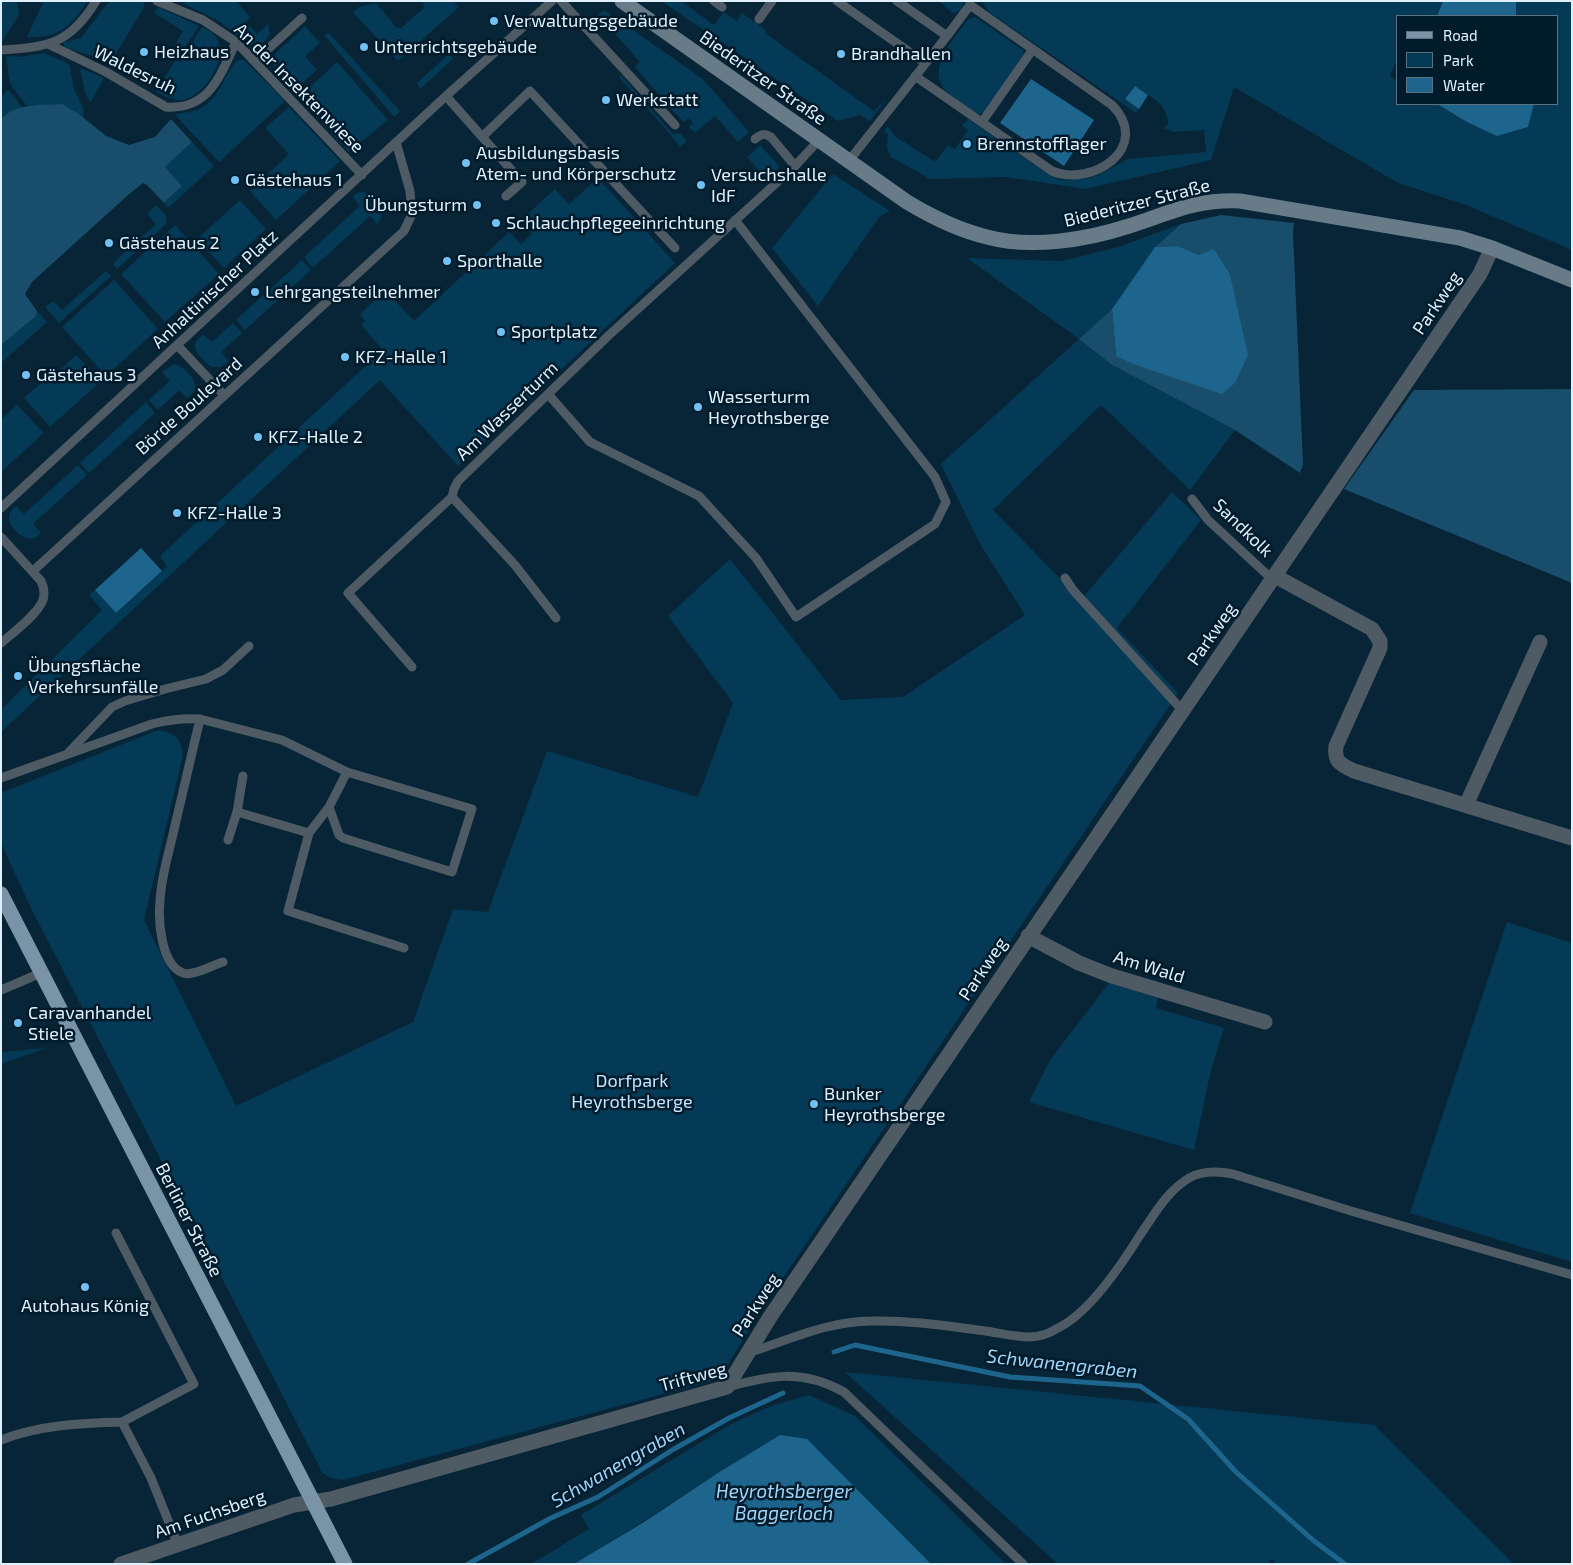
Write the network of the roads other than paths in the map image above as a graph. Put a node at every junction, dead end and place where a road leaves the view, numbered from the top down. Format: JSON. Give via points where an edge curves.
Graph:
{"nodes":[{"id":1,"x":96,"y":1,"type":"edge"},
{"id":2,"x":158,"y":1,"type":"edge"},
{"id":3,"x":552,"y":1,"type":"edge"},
{"id":4,"x":561,"y":1,"type":"edge"},
{"id":5,"x":622,"y":1,"type":"edge"},
{"id":6,"x":714,"y":1,"type":"edge"},
{"id":7,"x":772,"y":1,"type":"edge"},
{"id":8,"x":837,"y":1,"type":"edge"},
{"id":9,"x":898,"y":1,"type":"edge"},
{"id":10,"x":970,"y":3,"type":"edge"},
{"id":11,"x":722,"y":7,"type":"dead end"},
{"id":12,"x":302,"y":18,"type":"dead end"},
{"id":13,"x":759,"y":19,"type":"dead end"},
{"id":14,"x":948,"y":36,"type":"junction"},
{"id":15,"x":236,"y":42,"type":"junction"},
{"id":16,"x":48,"y":44,"type":"junction"},
{"id":17,"x":1033,"y":49,"type":"junction"},
{"id":18,"x":1,"y":50,"type":"edge"},
{"id":19,"x":255,"y":61,"type":"junction"},
{"id":20,"x":925,"y":63,"type":"junction"},
{"id":21,"x":915,"y":76,"type":"junction"},
{"id":22,"x":446,"y":96,"type":"junction"},
{"id":23,"x":982,"y":122,"type":"junction"},
{"id":24,"x":675,"y":125,"type":"dead end"},
{"id":25,"x":482,"y":137,"type":"junction"},
{"id":26,"x":755,"y":139,"type":"dead end"},
{"id":27,"x":818,"y":141,"type":"junction"},
{"id":28,"x":396,"y":142,"type":"junction"},
{"id":29,"x":848,"y":162,"type":"junction"},
{"id":30,"x":795,"y":166,"type":"junction"},
{"id":31,"x":362,"y":175,"type":"junction"},
{"id":32,"x":506,"y":196,"type":"dead end"},
{"id":33,"x":735,"y":220,"type":"junction"},
{"id":34,"x":675,"y":248,"type":"dead end"},
{"id":35,"x":1492,"y":248,"type":"junction"},
{"id":36,"x":1572,"y":280,"type":"edge"},
{"id":37,"x":178,"y":346,"type":"junction"},
{"id":38,"x":548,"y":394,"type":"junction"},
{"id":39,"x":224,"y":396,"type":"junction"},
{"id":40,"x":452,"y":497,"type":"junction"},
{"id":41,"x":1192,"y":500,"type":"dead end"},
{"id":42,"x":1,"y":508,"type":"edge"},
{"id":43,"x":1,"y":537,"type":"edge"},
{"id":44,"x":33,"y":571,"type":"junction"},
{"id":45,"x":1064,"y":578,"type":"dead end"},
{"id":46,"x":1274,"y":578,"type":"junction"},
{"id":47,"x":556,"y":618,"type":"dead end"},
{"id":48,"x":1540,"y":642,"type":"dead end"},
{"id":49,"x":1,"y":643,"type":"edge"},
{"id":50,"x":249,"y":646,"type":"dead end"},
{"id":51,"x":412,"y":666,"type":"dead end"},
{"id":52,"x":1182,"y":710,"type":"junction"},
{"id":53,"x":200,"y":719,"type":"junction"},
{"id":54,"x":68,"y":754,"type":"junction"},
{"id":55,"x":347,"y":772,"type":"junction"},
{"id":56,"x":243,"y":776,"type":"dead end"},
{"id":57,"x":1,"y":778,"type":"edge"},
{"id":58,"x":1466,"y":805,"type":"junction"},
{"id":59,"x":329,"y":808,"type":"junction"},
{"id":60,"x":237,"y":812,"type":"junction"},
{"id":61,"x":309,"y":833,"type":"junction"},
{"id":62,"x":1572,"y":838,"type":"edge"},
{"id":63,"x":228,"y":840,"type":"dead end"},
{"id":64,"x":1,"y":894,"type":"edge"},
{"id":65,"x":1028,"y":936,"type":"junction"},
{"id":66,"x":404,"y":948,"type":"dead end"},
{"id":67,"x":223,"y":962,"type":"dead end"},
{"id":68,"x":41,"y":973,"type":"junction"},
{"id":69,"x":1,"y":990,"type":"edge"},
{"id":70,"x":1265,"y":1022,"type":"dead end"},
{"id":71,"x":116,"y":1233,"type":"dead end"},
{"id":72,"x":1572,"y":1275,"type":"edge"},
{"id":73,"x":748,"y":1353,"type":"junction"},
{"id":74,"x":727,"y":1387,"type":"junction"},
{"id":75,"x":122,"y":1422,"type":"junction"},
{"id":76,"x":1,"y":1440,"type":"edge"},
{"id":77,"x":312,"y":1502,"type":"junction"},
{"id":78,"x":178,"y":1545,"type":"junction"},
{"id":79,"x":121,"y":1564,"type":"edge"},
{"id":80,"x":345,"y":1564,"type":"edge"},
{"id":81,"x":1023,"y":1564,"type":"edge"}],
"edges":[{"from":1,"to":16,"type":"lane","via":[[86,18],[70,34]]},
{"from":2,"to":15,"type":"lane","name":"An der Insektenwiese","via":[[203,20]]},
{"from":3,"to":22,"type":"lane","name":"Anhaltinischer Platz","via":[[538,8],[518,31]]},
{"from":4,"to":24,"type":"lane"},
{"from":5,"to":27,"type":"street","name":"Biederitzer Straße"},
{"from":6,"to":11,"type":"lane"},
{"from":7,"to":13,"type":"lane"},
{"from":8,"to":20,"type":"lane"},
{"from":9,"to":14,"type":"lane"},
{"from":10,"to":14,"type":"lane"},
{"from":10,"to":17,"type":"lane"},
{"from":12,"to":19,"type":"lane"},
{"from":14,"to":20,"type":"lane"},
{"from":15,"to":16,"type":"lane","name":"Waldesruh","via":[[208,93],[198,101],[177,108],[166,107],[106,72]]},
{"from":15,"to":19,"type":"lane","name":"An der Insektenwiese"},
{"from":16,"to":18,"type":"lane"},
{"from":17,"to":23,"type":"lane"},
{"from":17,"to":23,"type":"lane","via":[[1119,111],[1127,136],[1120,151],[1097,169],[1075,175],[1058,174]]},
{"from":19,"to":31,"type":"lane","name":"An der Insektenwiese"},
{"from":20,"to":21,"type":"lane"},
{"from":21,"to":23,"type":"lane"},
{"from":21,"to":29,"type":"lane"},
{"from":22,"to":25,"type":"lane"},
{"from":22,"to":28,"type":"lane","name":"Anhaltinischer Platz"},
{"from":25,"to":32,"type":"lane","via":[[522,182]]},
{"from":25,"to":34,"type":"lane","via":[[530,91]]},
{"from":26,"to":30,"type":"lane","via":[[761,134],[771,137]]},
{"from":27,"to":29,"type":"street","name":"Biederitzer Straße"},
{"from":27,"to":30,"type":"lane","name":"Am Wasserturm"},
{"from":28,"to":31,"type":"lane","name":"Anhaltinischer Platz"},
{"from":28,"to":39,"type":"lane","name":"Börde Boulevard","via":[[410,191],[412,214],[404,231]]},
{"from":29,"to":35,"type":"street","name":"Biederitzer Straße","via":[[931,217],[1005,241],[1082,239],[1188,206],[1221,200],[1430,232]]},
{"from":30,"to":33,"type":"lane","name":"Am Wasserturm"},
{"from":31,"to":37,"type":"lane","name":"Anhaltinischer Platz"},
{"from":33,"to":38,"type":"lane","name":"Am Wasserturm"},
{"from":33,"to":38,"type":"lane","via":[[935,477],[946,502],[934,524],[796,617],[756,558],[698,496],[590,442]]},
{"from":35,"to":36,"type":"street","name":"Biederitzer Straße"},
{"from":35,"to":46,"type":"street","name":"Parkweg","via":[[1480,274]]},
{"from":37,"to":39,"type":"lane"},
{"from":37,"to":42,"type":"lane","name":"Anhaltinischer Platz"},
{"from":38,"to":40,"type":"lane","name":"Am Wasserturm","via":[[458,481]]},
{"from":39,"to":44,"type":"lane","name":"Börde Boulevard"},
{"from":40,"to":47,"type":"lane","via":[[515,565]]},
{"from":40,"to":51,"type":"lane","name":"Am Wasserturm","via":[[348,593]]},
{"from":41,"to":46,"type":"lane","name":"Sandkolk","via":[[1208,520]]},
{"from":43,"to":44,"type":"lane"},
{"from":44,"to":49,"type":"lane","via":[[41,581],[43,600],[39,608]]},
{"from":45,"to":52,"type":"lane"},
{"from":46,"to":52,"type":"street","name":"Parkweg"},
{"from":46,"to":58,"type":"street","via":[[1372,629],[1380,641],[1380,648],[1336,746],[1337,760],[1354,771]]},
{"from":48,"to":58,"type":"street"},
{"from":50,"to":54,"type":"lane","via":[[215,675],[112,707]]},
{"from":52,"to":65,"type":"street","name":"Parkweg"},
{"from":53,"to":54,"type":"lane","via":[[152,724]]},
{"from":53,"to":55,"type":"lane","via":[[282,740]]},
{"from":53,"to":67,"type":"lane","via":[[162,884],[160,917],[164,946],[171,962],[182,973],[191,974]]},
{"from":54,"to":57,"type":"lane"},
{"from":55,"to":59,"type":"lane"},
{"from":55,"to":59,"type":"lane","via":[[472,810],[452,872],[343,838]]},
{"from":56,"to":60,"type":"lane"},
{"from":58,"to":62,"type":"street"},
{"from":59,"to":61,"type":"lane"},
{"from":60,"to":61,"type":"lane"},
{"from":60,"to":63,"type":"lane"},
{"from":61,"to":66,"type":"lane","via":[[288,911]]},
{"from":64,"to":68,"type":"main road","name":"Berliner Straße"},
{"from":65,"to":70,"type":"street","name":"Am Wald","via":[[1112,976]]},
{"from":65,"to":73,"type":"street","name":"Parkweg"},
{"from":68,"to":69,"type":"lane"},
{"from":68,"to":77,"type":"main road","name":"Berliner Straße"},
{"from":71,"to":75,"type":"lane","via":[[194,1384]]},
{"from":72,"to":73,"type":"lane","via":[[1233,1174],[1203,1173],[1181,1184],[1164,1200],[1096,1296],[1065,1325],[1047,1333],[1029,1337],[921,1323],[849,1322],[826,1326]]},
{"from":73,"to":74,"type":"street","name":"Parkweg"},
{"from":74,"to":77,"type":"street","name":"Triftweg"},
{"from":74,"to":81,"type":"lane","name":"Triftweg","via":[[774,1376],[791,1376],[814,1379],[844,1392]]},
{"from":75,"to":76,"type":"lane","via":[[41,1429]]},
{"from":75,"to":78,"type":"lane","via":[[151,1478]]},
{"from":77,"to":78,"type":"street","name":"Am Fuchsberg","via":[[294,1505]]},
{"from":77,"to":80,"type":"main road","name":"Berliner Straße"},
{"from":78,"to":79,"type":"street","name":"Am Fuchsberg"}]}
